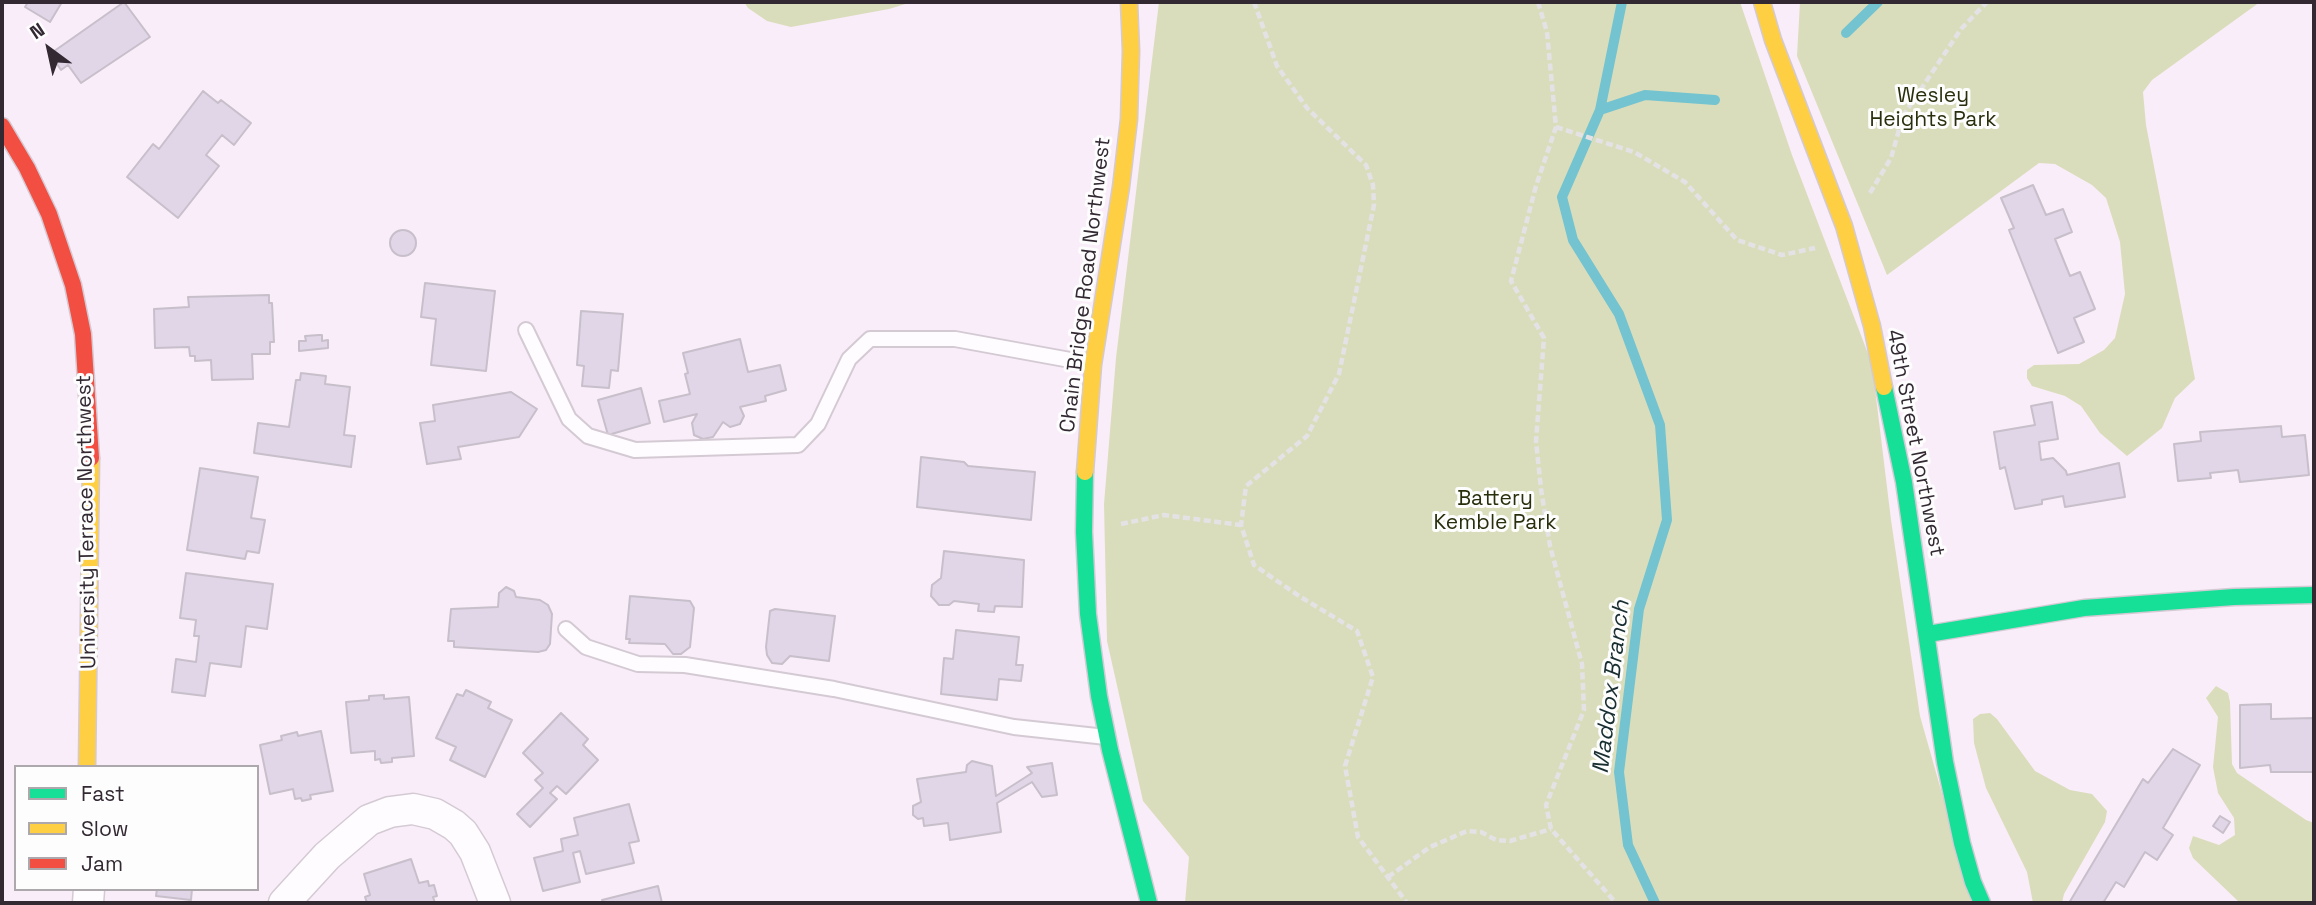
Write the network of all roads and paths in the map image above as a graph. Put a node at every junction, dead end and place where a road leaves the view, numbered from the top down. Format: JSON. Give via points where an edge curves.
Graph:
{"nodes":[{"id":1,"x":1129,"y":2,"type":"edge"},
{"id":2,"x":1254,"y":2,"type":"edge"},
{"id":3,"x":1538,"y":2,"type":"edge"},
{"id":4,"x":1762,"y":2,"type":"edge"},
{"id":5,"x":1987,"y":2,"type":"edge"},
{"id":6,"x":2,"y":126,"type":"edge"},
{"id":7,"x":1556,"y":127,"type":"junction"},
{"id":8,"x":1867,"y":196,"type":"dead end"},
{"id":9,"x":1825,"y":245,"type":"dead end"},
{"id":10,"x":527,"y":330,"type":"dead end"},
{"id":11,"x":1093,"y":365,"type":"junction"},
{"id":12,"x":1241,"y":525,"type":"junction"},
{"id":13,"x":1084,"y":532,"type":"junction"},
{"id":14,"x":2314,"y":595,"type":"edge"},
{"id":15,"x":566,"y":629,"type":"dead end"},
{"id":16,"x":1928,"y":634,"type":"junction"},
{"id":17,"x":1107,"y":737,"type":"junction"},
{"id":18,"x":87,"y":765,"type":"edge"},
{"id":19,"x":1551,"y":829,"type":"junction"},
{"id":20,"x":1388,"y":877,"type":"junction"},
{"id":21,"x":284,"y":903,"type":"edge"},
{"id":22,"x":495,"y":903,"type":"edge"},
{"id":23,"x":1149,"y":903,"type":"edge"},
{"id":24,"x":1407,"y":903,"type":"edge"},
{"id":25,"x":1616,"y":903,"type":"edge"},
{"id":26,"x":1982,"y":903,"type":"edge"}],
"edges":[{"from":1,"to":11,"type":"street","name":"Chain Bridge Road Northwest","via":[[1126,153]]},
{"from":2,"to":12,"type":"path","via":[[1277,65],[1307,108],[1367,165],[1374,205],[1339,374],[1307,436],[1246,486]]},
{"from":3,"to":7,"type":"path","via":[[1547,32]]},
{"from":4,"to":16,"type":"street","name":"49th Street Northwest","via":[[1844,226],[1872,326],[1904,482]]},
{"from":5,"to":8,"type":"path","via":[[1961,29],[1903,116],[1891,158]]},
{"from":6,"to":18,"type":"street","name":"University Terrace Northwest","via":[[49,214],[66,261],[83,334],[91,461]]},
{"from":7,"to":9,"type":"path","via":[[1634,152],[1685,182],[1737,240],[1783,255]]},
{"from":7,"to":19,"type":"path","via":[[1511,281],[1544,338],[1536,441],[1541,489],[1550,545],[1582,664],[1584,710],[1546,805]]},
{"from":10,"to":11,"type":"lane","via":[[569,419],[588,436],[635,450],[798,444],[818,424],[849,359],[870,339],[954,339]]},
{"from":11,"to":13,"type":"street","name":"Chain Bridge Road Northwest"},
{"from":12,"to":13,"type":"path","via":[[1164,515]]},
{"from":12,"to":20,"type":"path","via":[[1254,565],[1357,631],[1373,677],[1345,766],[1358,837]]},
{"from":13,"to":17,"type":"street","name":"Chain Bridge Road Northwest","via":[[1090,628]]},
{"from":14,"to":16,"type":"street","via":[[2084,608]]},
{"from":15,"to":17,"type":"lane","via":[[586,647],[638,664],[699,667],[834,689],[1014,727]]},
{"from":16,"to":26,"type":"street","name":"49th Street Northwest","via":[[1945,762],[1960,833]]},
{"from":17,"to":23,"type":"street","name":"Chain Bridge Road Northwest"},
{"from":19,"to":20,"type":"path","via":[[1510,841],[1467,831],[1430,847]]},
{"from":19,"to":25,"type":"path"},
{"from":20,"to":24,"type":"path"},
{"from":21,"to":22,"type":"street","via":[[327,856],[369,820],[413,809],[435,814],[463,833]]}]}
